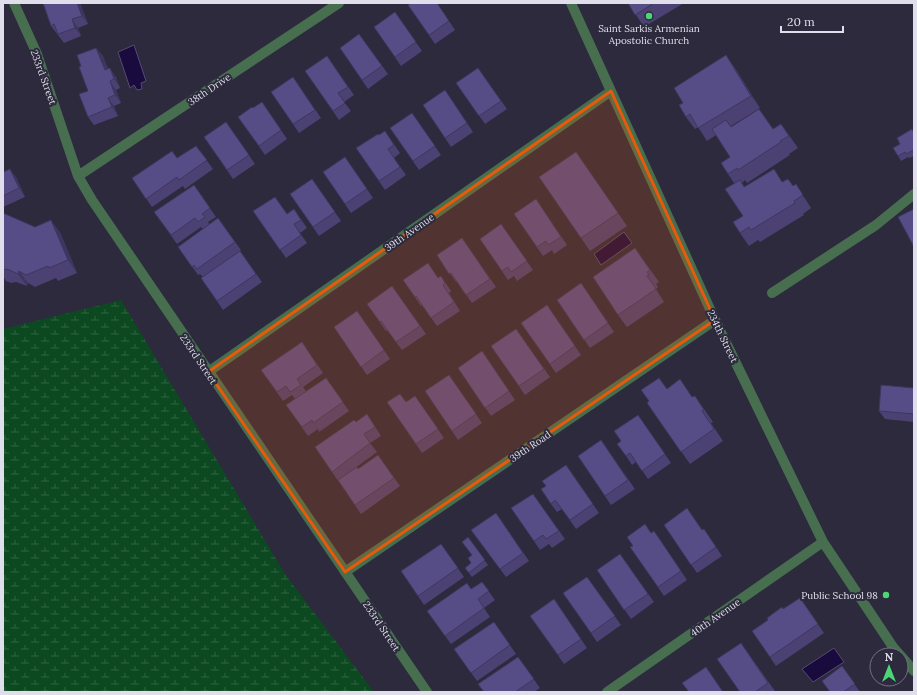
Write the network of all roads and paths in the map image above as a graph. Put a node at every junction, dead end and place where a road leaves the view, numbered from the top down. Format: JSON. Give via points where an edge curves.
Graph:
{"nodes":[{"id":1,"x":14,"y":3,"type":"edge"},
{"id":2,"x":339,"y":3,"type":"edge"},
{"id":3,"x":571,"y":3,"type":"edge"},
{"id":4,"x":611,"y":91,"type":"junction"},
{"id":5,"x":78,"y":176,"type":"junction"},
{"id":6,"x":914,"y":194,"type":"edge"},
{"id":7,"x":772,"y":293,"type":"dead end"},
{"id":8,"x":715,"y":320,"type":"junction"},
{"id":9,"x":208,"y":372,"type":"junction"},
{"id":10,"x":823,"y":542,"type":"junction"},
{"id":11,"x":345,"y":572,"type":"junction"},
{"id":12,"x":893,"y":647,"type":"edge"},
{"id":13,"x":427,"y":692,"type":"edge"},
{"id":14,"x":607,"y":692,"type":"edge"}],
"edges":[{"from":1,"to":5,"type":"street","name":"233rd Street","via":[[37,54]]},
{"from":2,"to":5,"type":"street","name":"38th Drive"},
{"from":3,"to":4,"type":"street","name":"234th Street"},
{"from":4,"to":8,"type":"street","name":"234th Street"},
{"from":4,"to":9,"type":"street","name":"39th Avenue"},
{"from":5,"to":9,"type":"street","name":"233rd Street"},
{"from":6,"to":7,"type":"street","via":[[876,224]]},
{"from":8,"to":10,"type":"street","name":"234th Street"},
{"from":8,"to":11,"type":"street","name":"39th Road"},
{"from":9,"to":11,"type":"street","name":"233rd Street"},
{"from":10,"to":12,"type":"street","name":"234th Street"},
{"from":10,"to":14,"type":"street","name":"40th Avenue"},
{"from":11,"to":13,"type":"street","name":"233rd Street"}]}
